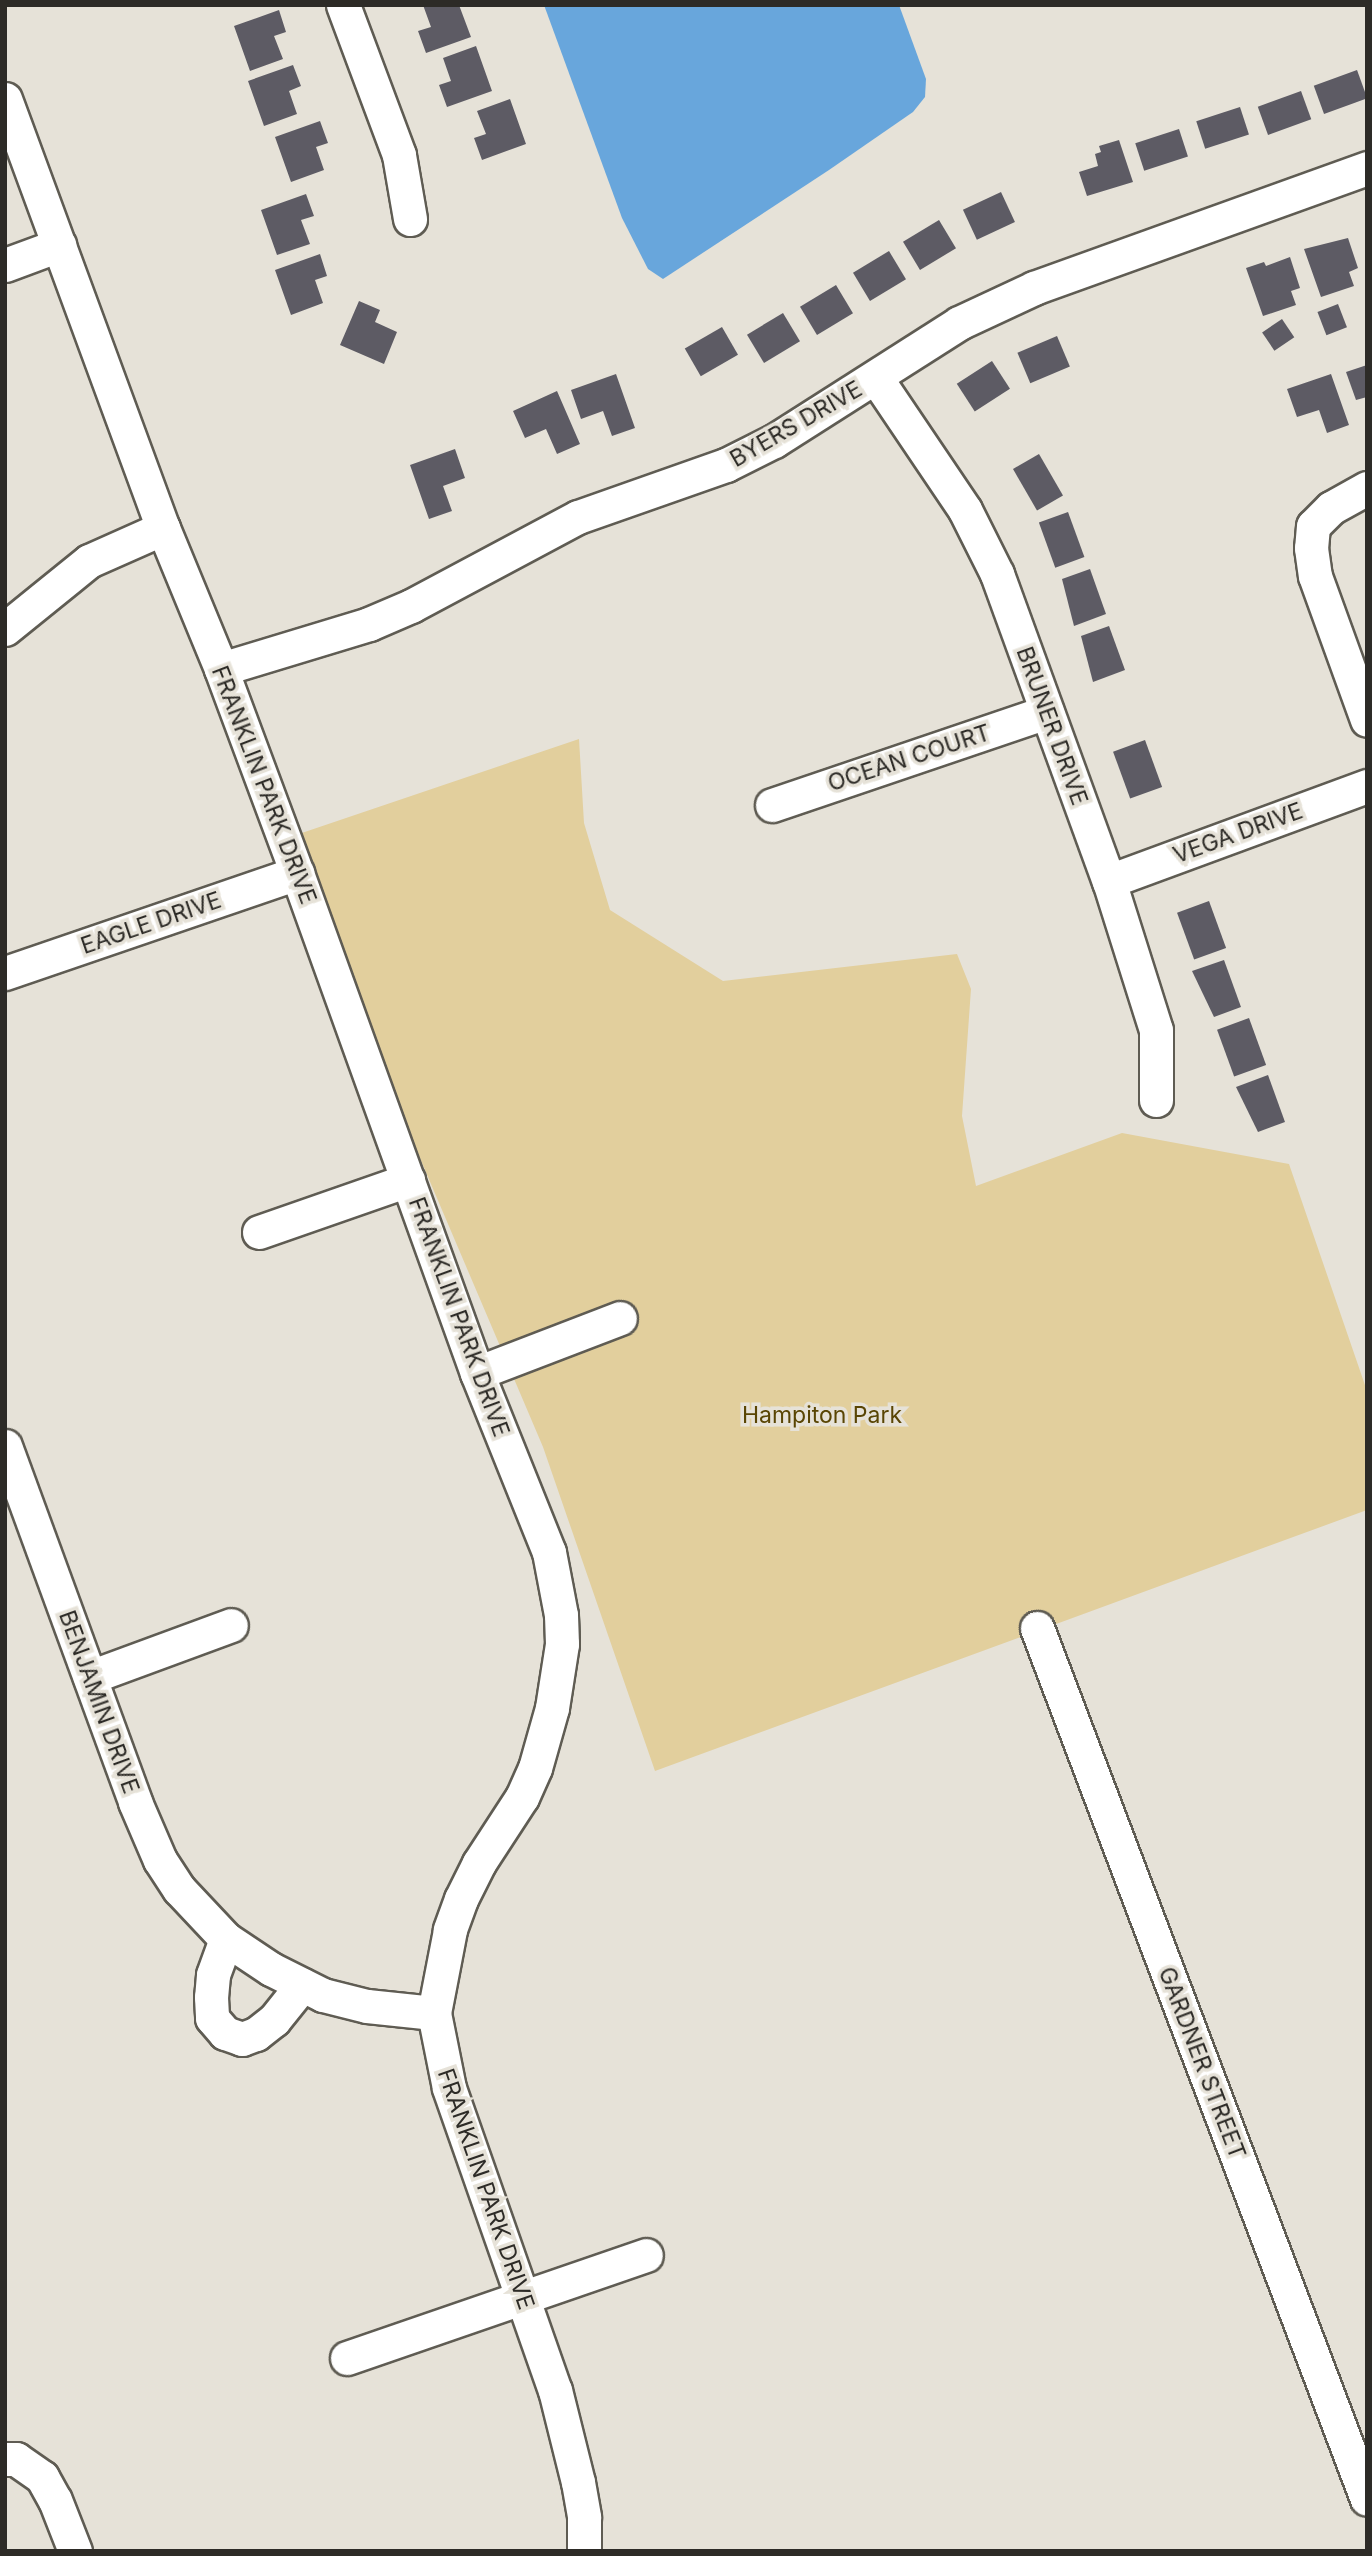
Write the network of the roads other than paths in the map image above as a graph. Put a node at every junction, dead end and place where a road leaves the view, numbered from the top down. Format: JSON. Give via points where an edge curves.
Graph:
{"nodes":[{"id":1,"x":343,"y":5,"type":"edge"},
{"id":2,"x":5,"y":99,"type":"edge"},
{"id":3,"x":1367,"y":168,"type":"edge"},
{"id":4,"x":410,"y":219,"type":"dead end"},
{"id":5,"x":59,"y":245,"type":"junction"},
{"id":6,"x":5,"y":264,"type":"edge"},
{"id":7,"x":876,"y":378,"type":"junction"},
{"id":8,"x":1367,"y":488,"type":"edge"},
{"id":9,"x":163,"y":528,"type":"junction"},
{"id":10,"x":5,"y":629,"type":"edge"},
{"id":11,"x":221,"y":669,"type":"junction"},
{"id":12,"x":1047,"y":712,"type":"junction"},
{"id":13,"x":1367,"y":720,"type":"edge"},
{"id":14,"x":1367,"y":786,"type":"edge"},
{"id":15,"x":772,"y":804,"type":"dead end"},
{"id":16,"x":297,"y":873,"type":"junction"},
{"id":17,"x":1109,"y":881,"type":"junction"},
{"id":18,"x":5,"y":973,"type":"edge"},
{"id":19,"x":1156,"y":1100,"type":"dead end"},
{"id":20,"x":408,"y":1180,"type":"junction"},
{"id":21,"x":259,"y":1232,"type":"dead end"},
{"id":22,"x":620,"y":1318,"type":"dead end"},
{"id":23,"x":477,"y":1373,"type":"junction"},
{"id":24,"x":5,"y":1446,"type":"edge"},
{"id":25,"x":231,"y":1625,"type":"dead end"},
{"id":26,"x":1037,"y":1628,"type":"dead end"},
{"id":27,"x":90,"y":1677,"type":"junction"},
{"id":28,"x":226,"y":1939,"type":"junction"},
{"id":29,"x":302,"y":1984,"type":"junction"},
{"id":30,"x":434,"y":2013,"type":"junction"},
{"id":31,"x":646,"y":2255,"type":"dead end"},
{"id":32,"x":524,"y":2299,"type":"junction"},
{"id":33,"x":347,"y":2358,"type":"dead end"},
{"id":34,"x":5,"y":2459,"type":"edge"},
{"id":35,"x":1367,"y":2499,"type":"edge"},
{"id":36,"x":75,"y":2551,"type":"edge"},
{"id":37,"x":584,"y":2551,"type":"edge"}],
"edges":[{"from":1,"to":4,"type":"street","via":[[399,155]]},
{"from":2,"to":5,"type":"street","name":"FRANKLIN PARK DRIVE"},
{"from":3,"to":7,"type":"street","name":"BYERS DRIVE","via":[[1024,292],[960,323]]},
{"from":5,"to":6,"type":"street"},
{"from":5,"to":9,"type":"street","name":"FRANKLIN PARK DRIVE"},
{"from":7,"to":11,"type":"street","name":"BYERS DRIVE","via":[[726,465],[578,517],[411,606],[369,624]]},
{"from":7,"to":12,"type":"street","name":"BRUNER DRIVE","via":[[965,510],[997,573]]},
{"from":8,"to":13,"type":"street","via":[[1331,508],[1313,526],[1311,548],[1315,576]]},
{"from":9,"to":10,"type":"street","via":[[89,561]]},
{"from":9,"to":11,"type":"street","name":"FRANKLIN PARK DRIVE"},
{"from":11,"to":16,"type":"street","name":"FRANKLIN PARK DRIVE"},
{"from":12,"to":15,"type":"street","name":"OCEAN COURT"},
{"from":12,"to":17,"type":"street","name":"BRUNER DRIVE"},
{"from":14,"to":17,"type":"street","name":"VEGA DRIVE"},
{"from":16,"to":18,"type":"street","name":"EAGLE DRIVE"},
{"from":16,"to":20,"type":"street","name":"FRANKLIN PARK DRIVE"},
{"from":17,"to":19,"type":"street","name":"BRUNER DRIVE","via":[[1156,1030]]},
{"from":20,"to":21,"type":"street"},
{"from":20,"to":23,"type":"street","name":"FRANKLIN PARK DRIVE"},
{"from":22,"to":23,"type":"street"},
{"from":23,"to":30,"type":"street","name":"FRANKLIN PARK DRIVE","via":[[549,1552],[562,1644],[552,1708],[535,1768],[461,1899],[450,1930]]},
{"from":24,"to":27,"type":"street","name":"BENJAMIN DRIVE"},
{"from":25,"to":27,"type":"street"},
{"from":26,"to":35,"type":"street","name":"GARDNER STREET"},
{"from":27,"to":28,"type":"street","name":"BENJAMIN DRIVE","via":[[160,1860],[178,1889]]},
{"from":28,"to":29,"type":"street","name":"BENJAMIN DRIVE"},
{"from":28,"to":29,"type":"street","via":[[213,1975],[211,1997],[212,2018],[225,2033],[242,2039],[256,2034],[274,2020]]},
{"from":29,"to":30,"type":"street","name":"BENJAMIN DRIVE","via":[[367,2007]]},
{"from":30,"to":32,"type":"street","name":"FRANKLIN PARK DRIVE","via":[[449,2088]]},
{"from":31,"to":32,"type":"street"},
{"from":32,"to":33,"type":"street"},
{"from":32,"to":37,"type":"street","name":"FRANKLIN PARK DRIVE","via":[[555,2390],[578,2482]]},
{"from":34,"to":36,"type":"street","via":[[16,2459],[42,2477]]}]}
